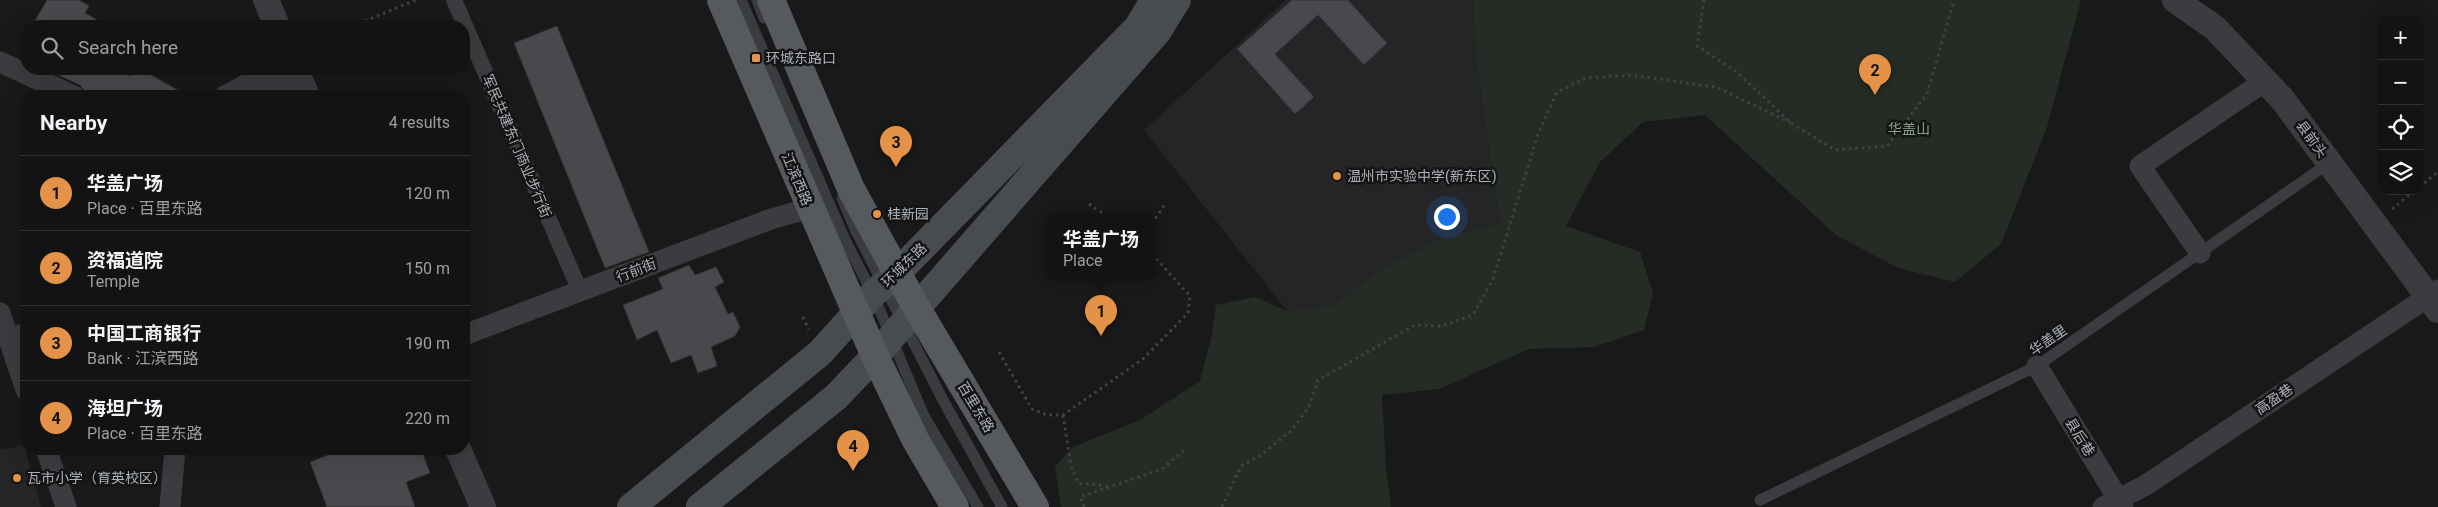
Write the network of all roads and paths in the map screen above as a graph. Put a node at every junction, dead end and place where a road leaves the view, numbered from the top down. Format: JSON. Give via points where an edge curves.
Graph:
{"nodes":[{"id":1,"x":266,"y":0,"type":"edge"},
{"id":2,"x":416,"y":0,"type":"edge"},
{"id":3,"x":454,"y":0,"type":"edge"},
{"id":4,"x":721,"y":0,"type":"edge"},
{"id":5,"x":741,"y":0,"type":"edge"},
{"id":6,"x":756,"y":0,"type":"edge"},
{"id":7,"x":771,"y":0,"type":"edge"},
{"id":8,"x":1704,"y":0,"type":"edge"},
{"id":9,"x":1954,"y":0,"type":"edge"},
{"id":10,"x":2175,"y":0,"type":"edge"},
{"id":11,"x":1157,"y":1,"type":"edge"},
{"id":12,"x":274,"y":20,"type":"edge"},
{"id":13,"x":368,"y":20,"type":"edge"},
{"id":14,"x":463,"y":20,"type":"edge"},
{"id":15,"x":768,"y":27,"type":"dead end"},
{"id":16,"x":470,"y":37,"type":"edge"},
{"id":17,"x":0,"y":62,"type":"edge"},
{"id":18,"x":20,"y":71,"type":"edge"},
{"id":19,"x":28,"y":75,"type":"edge"},
{"id":20,"x":300,"y":81,"type":"edge"},
{"id":21,"x":2266,"y":81,"type":"junction"},
{"id":22,"x":61,"y":90,"type":"edge"},
{"id":23,"x":236,"y":90,"type":"edge"},
{"id":24,"x":1791,"y":123,"type":"junction"},
{"id":25,"x":2329,"y":163,"type":"junction"},
{"id":26,"x":2438,"y":172,"type":"edge"},
{"id":27,"x":2423,"y":184,"type":"edge"},
{"id":28,"x":837,"y":186,"type":"dead end"},
{"id":29,"x":2409,"y":195,"type":"edge"},
{"id":30,"x":1089,"y":204,"type":"dead end"},
{"id":31,"x":1165,"y":204,"type":"dead end"},
{"id":32,"x":810,"y":208,"type":"junction"},
{"id":33,"x":1104,"y":214,"type":"edge"},
{"id":34,"x":1156,"y":218,"type":"edge"},
{"id":35,"x":2374,"y":223,"type":"junction"},
{"id":36,"x":2200,"y":253,"type":"junction"},
{"id":37,"x":1156,"y":258,"type":"edge"},
{"id":38,"x":878,"y":290,"type":"junction"},
{"id":39,"x":580,"y":291,"type":"junction"},
{"id":40,"x":2435,"y":299,"type":"edge"},
{"id":41,"x":0,"y":313,"type":"edge"},
{"id":42,"x":896,"y":330,"type":"junction"},
{"id":43,"x":470,"y":333,"type":"edge"},
{"id":44,"x":18,"y":336,"type":"edge"},
{"id":45,"x":20,"y":350,"type":"edge"},
{"id":46,"x":999,"y":352,"type":"dead end"},
{"id":47,"x":2037,"y":366,"type":"junction"},
{"id":48,"x":1063,"y":415,"type":"junction"},
{"id":49,"x":1187,"y":448,"type":"dead end"},
{"id":50,"x":48,"y":455,"type":"edge"},
{"id":51,"x":175,"y":455,"type":"edge"},
{"id":52,"x":461,"y":455,"type":"edge"},
{"id":53,"x":1110,"y":486,"type":"junction"},
{"id":54,"x":1760,"y":500,"type":"dead end"},
{"id":55,"x":2115,"y":504,"type":"edge"},
{"id":56,"x":66,"y":507,"type":"edge"},
{"id":57,"x":170,"y":507,"type":"edge"},
{"id":58,"x":483,"y":507,"type":"edge"},
{"id":59,"x":631,"y":507,"type":"edge"},
{"id":60,"x":700,"y":507,"type":"edge"},
{"id":61,"x":955,"y":507,"type":"edge"},
{"id":62,"x":978,"y":507,"type":"edge"},
{"id":63,"x":1002,"y":507,"type":"edge"},
{"id":64,"x":1035,"y":507,"type":"edge"},
{"id":65,"x":1084,"y":507,"type":"edge"},
{"id":66,"x":1222,"y":507,"type":"edge"}],
"edges":[{"from":1,"to":12,"type":"street"},
{"from":2,"to":13,"type":"path"},
{"from":3,"to":14,"type":"street","name":"军民共建东门商业步行街"},
{"from":4,"to":32,"type":"main road","name":"江滨西路"},
{"from":5,"to":38,"type":"lane","via":[[845,240]]},
{"from":6,"to":15,"type":"lane"},
{"from":7,"to":38,"type":"main road","name":"江滨西路","via":[[851,189]]},
{"from":8,"to":24,"type":"path","via":[[1697,46],[1737,72]]},
{"from":9,"to":24,"type":"path","via":[[1927,94],[1887,146],[1835,150]]},
{"from":10,"to":21,"type":"street","name":"县前头","via":[[2215,28]]},
{"from":11,"to":38,"type":"main road","name":"环城东路","via":[[1138,27]]},
{"from":11,"to":42,"type":"main road","name":"环城东路","via":[[1157,32]]},
{"from":16,"to":39,"type":"street","name":"军民共建东门商业步行街"},
{"from":17,"to":18,"type":"street"},
{"from":19,"to":22,"type":"street"},
{"from":20,"to":23,"type":"street","via":[[249,83]]},
{"from":21,"to":25,"type":"street","name":"县前头"},
{"from":21,"to":36,"type":"street","via":[[2140,166]]},
{"from":24,"to":66,"type":"path","via":[[1716,87],[1632,75],[1586,78],[1557,92],[1538,134],[1493,279],[1474,315],[1442,326],[1415,325],[1318,380],[1309,407],[1291,431],[1241,466]]},
{"from":25,"to":35,"type":"street","name":"县前头"},
{"from":25,"to":36,"type":"lane","name":"华盖里"},
{"from":26,"to":27,"type":"path"},
{"from":28,"to":38,"type":"lane"},
{"from":29,"to":35,"type":"path"},
{"from":30,"to":33,"type":"path"},
{"from":31,"to":34,"type":"path"},
{"from":32,"to":38,"type":"main road","name":"江滨西路"},
{"from":32,"to":39,"type":"street","name":"行前街","via":[[771,219]]},
{"from":35,"to":40,"type":"street","name":"县前头"},
{"from":36,"to":47,"type":"lane","name":"华盖里"},
{"from":37,"to":48,"type":"path","via":[[1190,296],[1188,314],[1143,358]]},
{"from":38,"to":42,"type":"main road","name":"江滨西路"},
{"from":38,"to":42,"type":"main road","name":"江滨西路"},
{"from":38,"to":59,"type":"main road","name":"环城东路","via":[[820,353]]},
{"from":39,"to":43,"type":"street","name":"行前街"},
{"from":40,"to":55,"type":"street","name":"高盈巷"},
{"from":41,"to":44,"type":"street"},
{"from":42,"to":60,"type":"main road","name":"环城东路","via":[[836,397]]},
{"from":42,"to":61,"type":"main road","via":[[915,439]]},
{"from":42,"to":62,"type":"lane","via":[[924,416]]},
{"from":42,"to":63,"type":"lane","via":[[944,402]]},
{"from":42,"to":64,"type":"main road","name":"百里东路"},
{"from":44,"to":45,"type":"street"},
{"from":46,"to":48,"type":"path","via":[[1032,409],[1047,415]]},
{"from":47,"to":54,"type":"lane","name":"华盖里"},
{"from":47,"to":55,"type":"street","name":"县后巷"},
{"from":48,"to":53,"type":"path","via":[[1071,466],[1078,483]]},
{"from":49,"to":53,"type":"path","via":[[1162,469]]},
{"from":50,"to":56,"type":"street"},
{"from":51,"to":57,"type":"street"},
{"from":52,"to":58,"type":"street"},
{"from":53,"to":65,"type":"path","via":[[1080,497]]}]}
